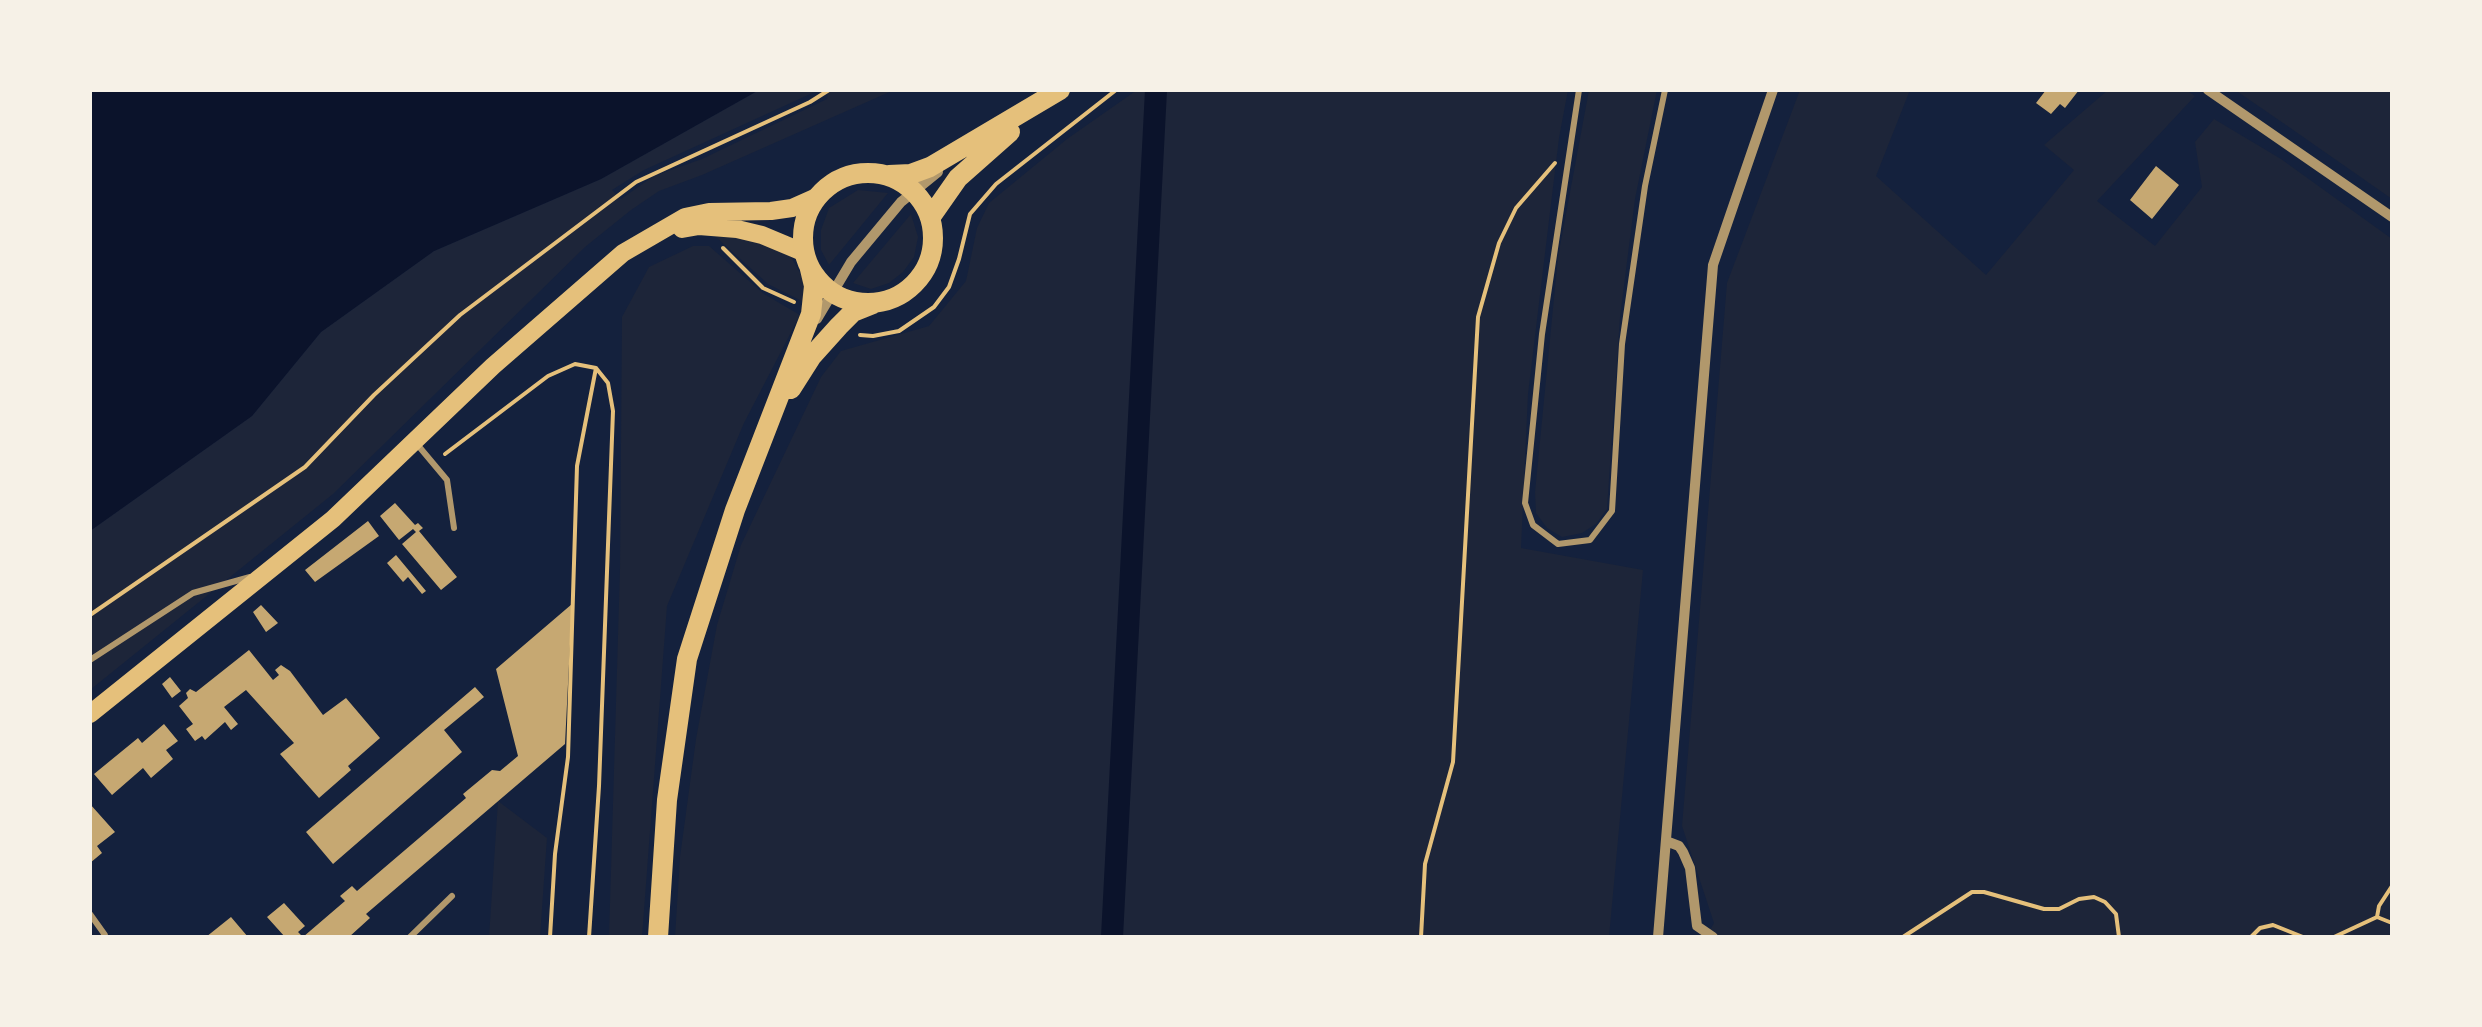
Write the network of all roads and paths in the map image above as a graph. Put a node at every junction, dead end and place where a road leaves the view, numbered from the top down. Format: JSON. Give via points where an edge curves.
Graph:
{"nodes":[{"id":1,"x":829,"y":90,"type":"edge"},
{"id":2,"x":1061,"y":90,"type":"edge"},
{"id":3,"x":1116,"y":90,"type":"edge"},
{"id":4,"x":1579,"y":90,"type":"edge"},
{"id":5,"x":1665,"y":90,"type":"edge"},
{"id":6,"x":1773,"y":90,"type":"edge"},
{"id":7,"x":2208,"y":90,"type":"edge"},
{"id":8,"x":1569,"y":146,"type":"junction"},
{"id":9,"x":886,"y":176,"type":"junction"},
{"id":10,"x":912,"y":192,"type":"junction"},
{"id":11,"x":819,"y":196,"type":"junction"},
{"id":12,"x":2392,"y":217,"type":"edge"},
{"id":13,"x":930,"y":218,"type":"junction"},
{"id":14,"x":656,"y":233,"type":"junction"},
{"id":15,"x":714,"y":244,"type":"dead end"},
{"id":16,"x":807,"y":259,"type":"junction"},
{"id":17,"x":832,"y":292,"type":"junction"},
{"id":18,"x":875,"y":303,"type":"junction"},
{"id":19,"x":802,"y":306,"type":"dead end"},
{"id":20,"x":855,"y":334,"type":"dead end"},
{"id":21,"x":596,"y":368,"type":"junction"},
{"id":22,"x":768,"y":424,"type":"junction"},
{"id":23,"x":415,"y":442,"type":"junction"},
{"id":24,"x":435,"y":462,"type":"junction"},
{"id":25,"x":454,"y":528,"type":"dead end"},
{"id":26,"x":266,"y":574,"type":"junction"},
{"id":27,"x":90,"y":615,"type":"edge"},
{"id":28,"x":90,"y":660,"type":"edge"},
{"id":29,"x":90,"y":714,"type":"edge"},
{"id":30,"x":1666,"y":841,"type":"junction"},
{"id":31,"x":2392,"y":886,"type":"edge"},
{"id":32,"x":452,"y":896,"type":"dead end"},
{"id":33,"x":90,"y":914,"type":"edge"},
{"id":34,"x":2377,"y":917,"type":"junction"},
{"id":35,"x":2392,"y":923,"type":"edge"},
{"id":36,"x":1697,"y":926,"type":"junction"},
{"id":37,"x":102,"y":937,"type":"edge"},
{"id":38,"x":410,"y":937,"type":"edge"},
{"id":39,"x":550,"y":937,"type":"edge"},
{"id":40,"x":590,"y":937,"type":"edge"},
{"id":41,"x":658,"y":937,"type":"edge"},
{"id":42,"x":1421,"y":937,"type":"edge"},
{"id":43,"x":1658,"y":937,"type":"edge"},
{"id":44,"x":1689,"y":937,"type":"edge"},
{"id":45,"x":1713,"y":937,"type":"edge"},
{"id":46,"x":1903,"y":937,"type":"edge"},
{"id":47,"x":2118,"y":937,"type":"edge"},
{"id":48,"x":2251,"y":937,"type":"edge"},
{"id":49,"x":2304,"y":937,"type":"edge"},
{"id":50,"x":2334,"y":937,"type":"edge"}],
"edges":[{"from":1,"to":27,"type":"path","via":[[636,182],[460,315],[305,467]]},
{"from":2,"to":9,"type":"main road","via":[[930,167]]},
{"from":2,"to":10,"type":"street"},
{"from":2,"to":13,"type":"main road","via":[[958,178]]},
{"from":3,"to":20,"type":"path","via":[[996,184],[970,214],[954,273],[934,307],[898,331]]},
{"from":4,"to":8,"type":"lane"},
{"from":5,"to":8,"type":"lane","via":[[1622,344],[1612,511],[1590,540],[1558,544],[1534,525],[1525,503]]},
{"from":6,"to":30,"type":"street","via":[[1713,265]]},
{"from":7,"to":12,"type":"street"},
{"from":8,"to":42,"type":"path","via":[[1516,208],[1478,317],[1453,762],[1425,864]]},
{"from":9,"to":10,"type":"main road"},
{"from":9,"to":11,"type":"main road","via":[[849,176]]},
{"from":10,"to":13,"type":"main road"},
{"from":10,"to":17,"type":"street"},
{"from":11,"to":14,"type":"main road","via":[[771,212],[710,212]]},
{"from":11,"to":16,"type":"main road","via":[[805,223]]},
{"from":13,"to":18,"type":"main road","via":[[932,251],[918,280]]},
{"from":14,"to":16,"type":"main road","via":[[736,229]]},
{"from":14,"to":23,"type":"main road","via":[[592,276]]},
{"from":15,"to":19,"type":"path","via":[[763,288]]},
{"from":16,"to":17,"type":"main road"},
{"from":16,"to":22,"type":"main road","via":[[812,314]]},
{"from":17,"to":18,"type":"main road"},
{"from":17,"to":22,"type":"street"},
{"from":18,"to":22,"type":"main road","via":[[853,312],[812,356]]},
{"from":21,"to":24,"type":"path","via":[[575,364],[548,376]]},
{"from":21,"to":39,"type":"path","via":[[577,466],[568,757]]},
{"from":21,"to":40,"type":"path","via":[[608,383],[613,411]]},
{"from":22,"to":41,"type":"main road","via":[[688,659],[667,800]]},
{"from":23,"to":24,"type":"lane"},
{"from":23,"to":26,"type":"main road"},
{"from":24,"to":25,"type":"lane","via":[[447,480]]},
{"from":26,"to":28,"type":"lane","via":[[193,593]]},
{"from":26,"to":29,"type":"main road"},
{"from":30,"to":36,"type":"street","via":[[1679,846],[1690,868]]},
{"from":30,"to":43,"type":"street"},
{"from":31,"to":34,"type":"path"},
{"from":32,"to":38,"type":"lane"},
{"from":33,"to":37,"type":"lane"},
{"from":34,"to":35,"type":"path"},
{"from":34,"to":50,"type":"path"},
{"from":36,"to":44,"type":"street"},
{"from":36,"to":45,"type":"street"},
{"from":46,"to":47,"type":"path","via":[[1972,892],[1984,892],[2044,910],[2094,897],[2116,914]]},
{"from":48,"to":49,"type":"path","via":[[2273,925]]}]}
